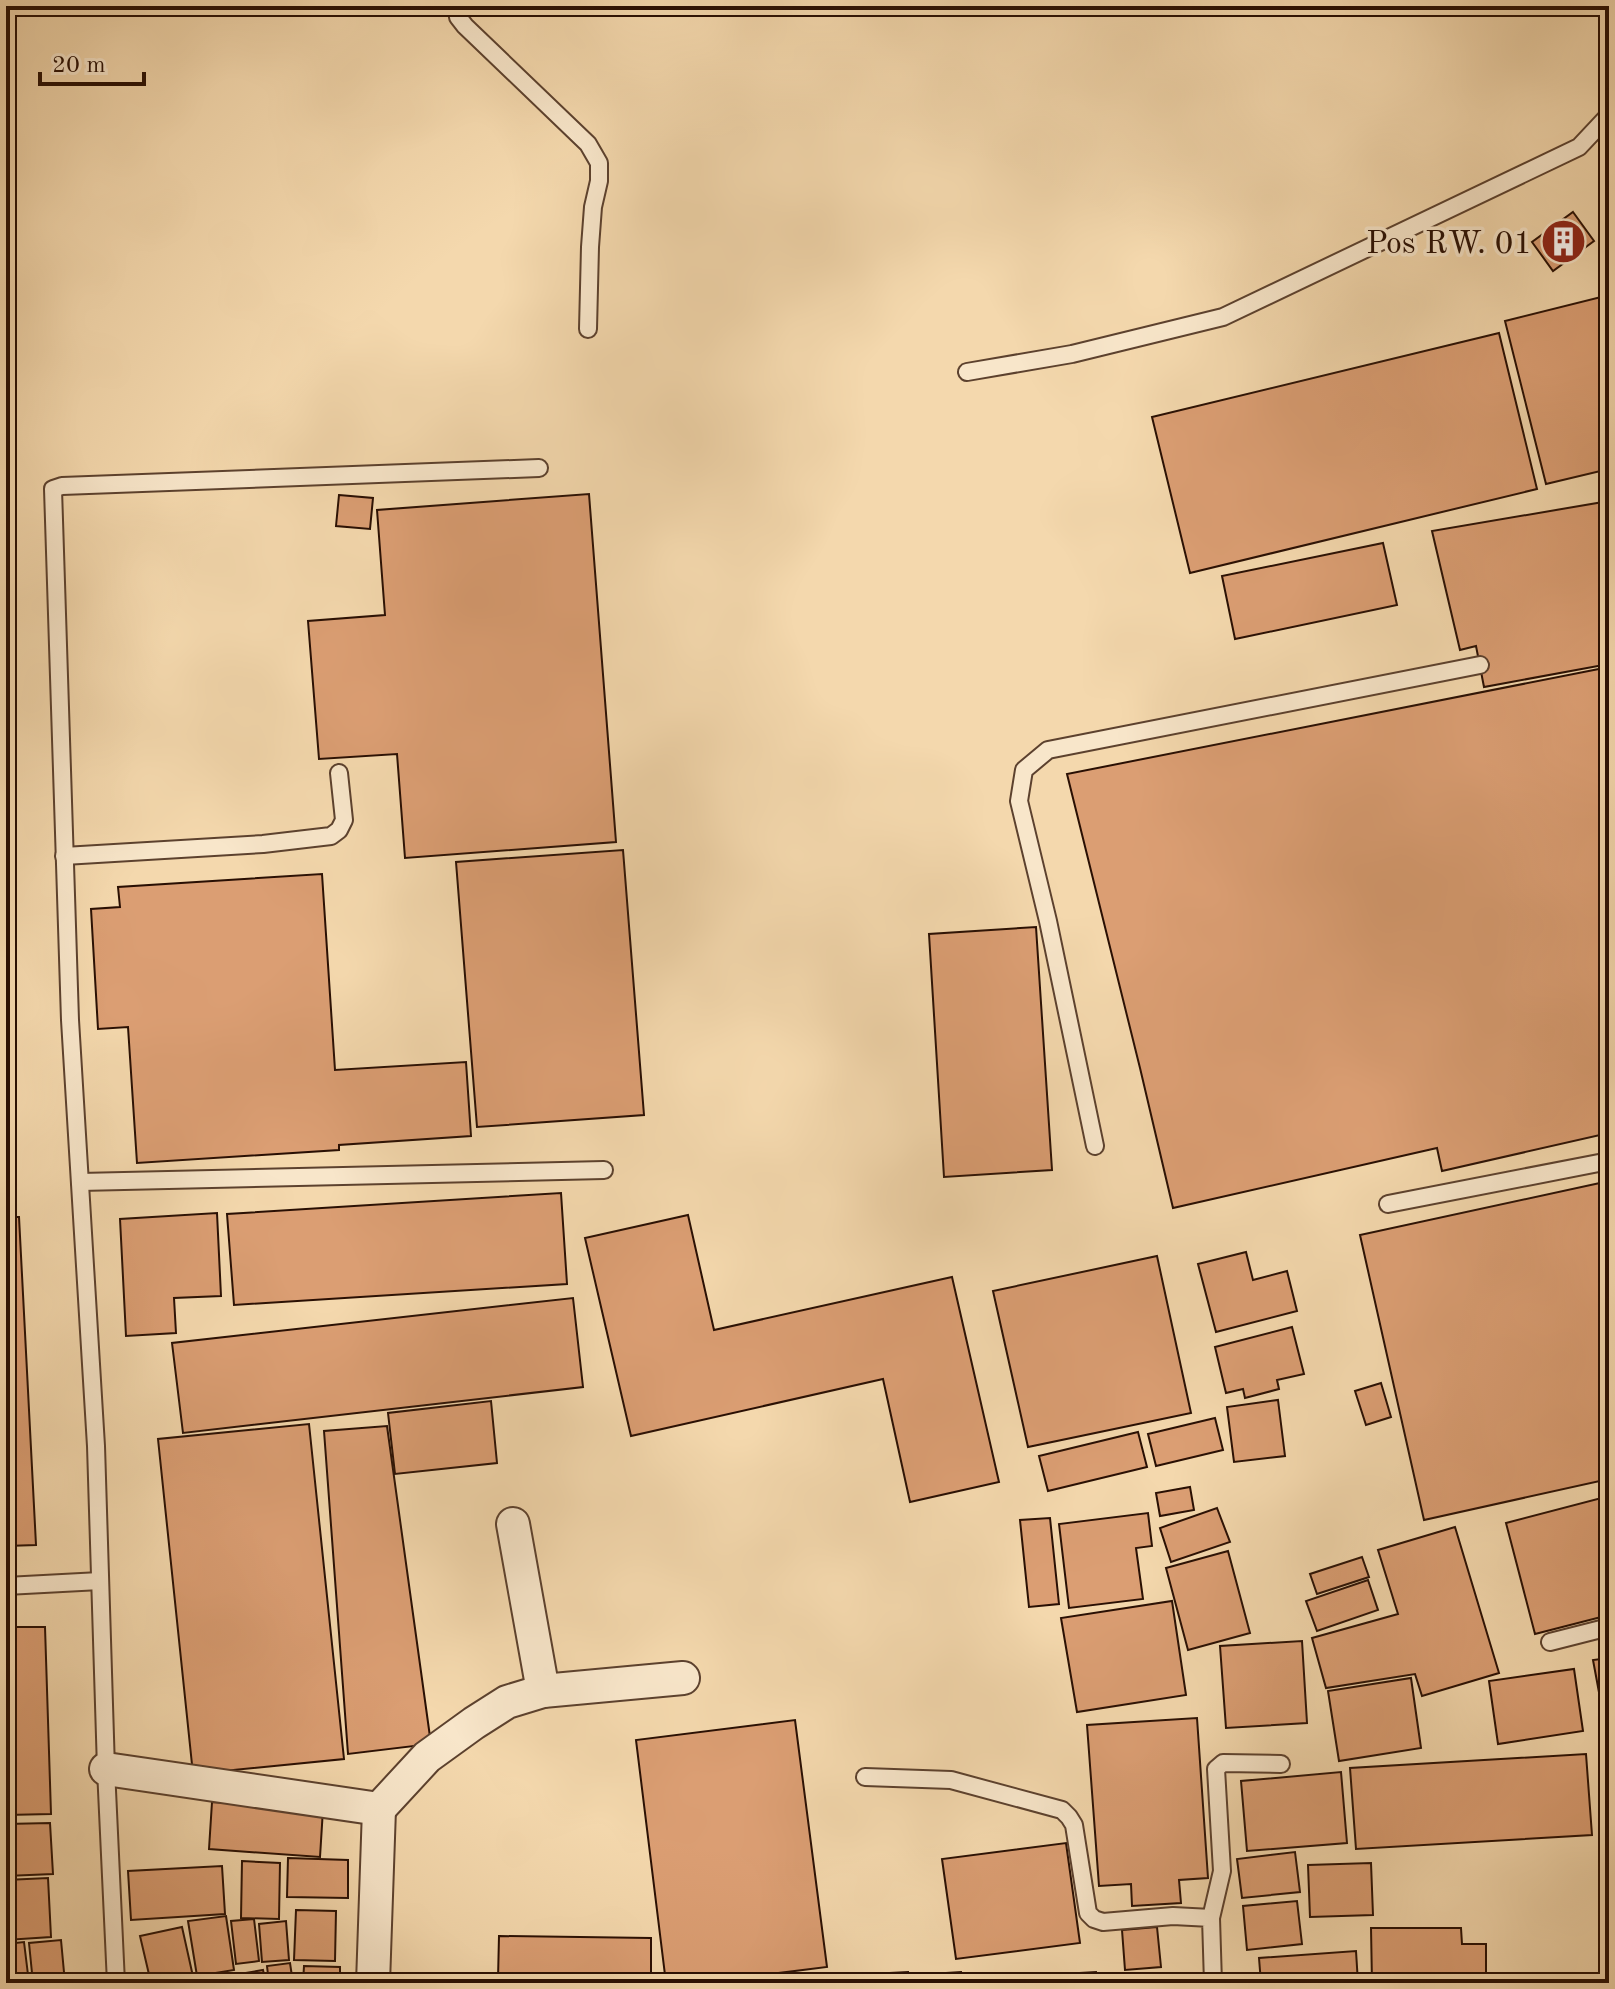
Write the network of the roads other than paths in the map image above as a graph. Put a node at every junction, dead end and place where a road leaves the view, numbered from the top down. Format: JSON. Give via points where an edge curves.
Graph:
{"nodes":[{"id":1,"x":457,"y":6,"type":"edge"},
{"id":2,"x":1609,"y":115,"type":"edge"},
{"id":3,"x":588,"y":329,"type":"dead end"},
{"id":4,"x":967,"y":372,"type":"dead end"},
{"id":5,"x":539,"y":468,"type":"dead end"},
{"id":6,"x":1480,"y":665,"type":"dead end"},
{"id":7,"x":339,"y":773,"type":"dead end"},
{"id":8,"x":64,"y":856,"type":"junction"},
{"id":9,"x":1095,"y":1146,"type":"dead end"},
{"id":10,"x":1609,"y":1161,"type":"edge"},
{"id":11,"x":604,"y":1170,"type":"dead end"},
{"id":12,"x":80,"y":1182,"type":"junction"},
{"id":13,"x":1388,"y":1204,"type":"dead end"},
{"id":14,"x":513,"y":1524,"type":"dead end"},
{"id":15,"x":100,"y":1581,"type":"junction"},
{"id":16,"x":6,"y":1586,"type":"edge"},
{"id":17,"x":1609,"y":1627,"type":"edge"},
{"id":18,"x":1550,"y":1642,"type":"dead end"},
{"id":19,"x":683,"y":1678,"type":"dead end"},
{"id":20,"x":543,"y":1691,"type":"junction"},
{"id":21,"x":1281,"y":1764,"type":"dead end"},
{"id":22,"x":106,"y":1769,"type":"junction"},
{"id":23,"x":865,"y":1777,"type":"dead end"},
{"id":24,"x":379,"y":1809,"type":"junction"},
{"id":25,"x":1211,"y":1918,"type":"junction"},
{"id":26,"x":116,"y":1983,"type":"edge"},
{"id":27,"x":373,"y":1983,"type":"edge"},
{"id":28,"x":1213,"y":1983,"type":"edge"}],
"edges":[{"from":1,"to":3,"type":"lane","via":[[465,26],[588,144],[599,163],[587,277]]},
{"from":2,"to":4,"type":"lane","via":[[1579,147],[1223,317],[1072,354]]},
{"from":5,"to":8,"type":"lane","via":[[53,489]]},
{"from":6,"to":9,"type":"lane","via":[[1048,750],[1024,770],[1019,801]]},
{"from":7,"to":8,"type":"lane","via":[[344,820],[331,836]]},
{"from":8,"to":12,"type":"lane"},
{"from":10,"to":13,"type":"lane"},
{"from":11,"to":12,"type":"lane"},
{"from":12,"to":15,"type":"lane"},
{"from":14,"to":20,"type":"street"},
{"from":15,"to":16,"type":"lane"},
{"from":15,"to":22,"type":"lane"},
{"from":17,"to":18,"type":"lane"},
{"from":19,"to":20,"type":"street"},
{"from":20,"to":24,"type":"street","via":[[507,1702],[450,1740]]},
{"from":21,"to":25,"type":"lane","via":[[1223,1763],[1216,1769],[1222,1871]]},
{"from":22,"to":24,"type":"street"},
{"from":22,"to":26,"type":"lane"},
{"from":23,"to":25,"type":"lane","via":[[951,1780],[1062,1810],[1074,1825],[1088,1913],[1094,1919]]},
{"from":24,"to":27,"type":"street"},
{"from":25,"to":28,"type":"lane"}]}
